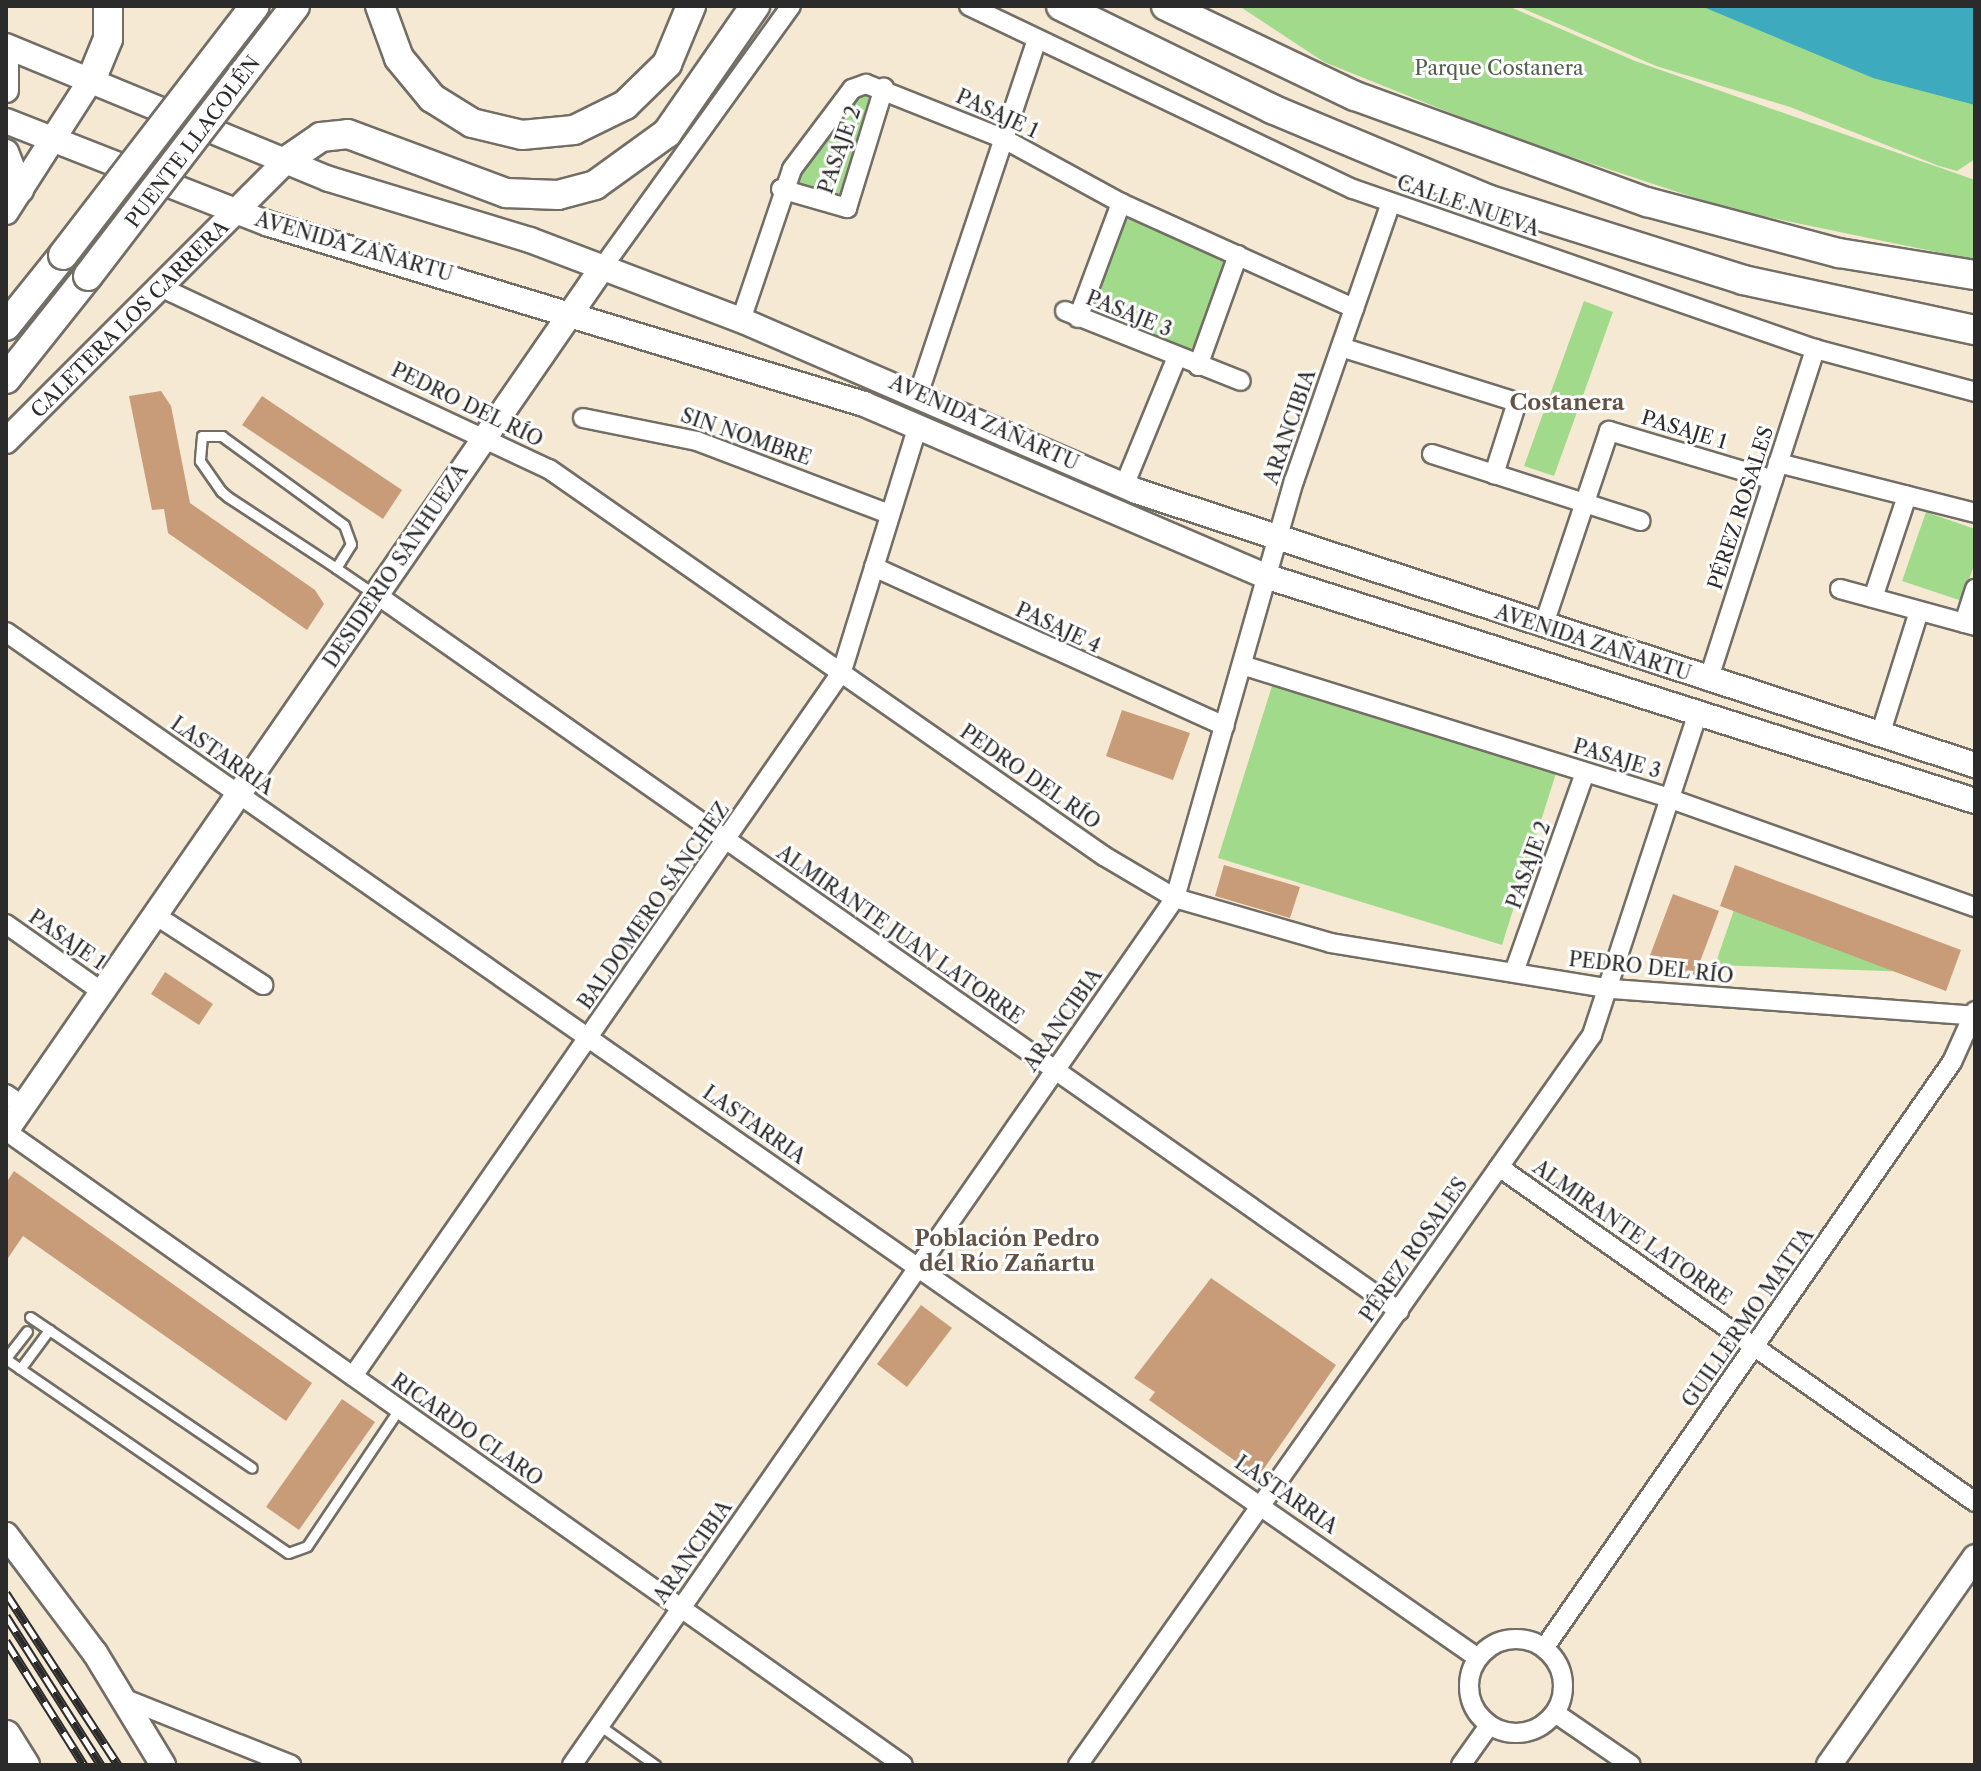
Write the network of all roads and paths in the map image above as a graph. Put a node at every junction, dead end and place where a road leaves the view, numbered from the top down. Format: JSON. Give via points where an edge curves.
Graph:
{"nodes":[{"id":1,"x":108,"y":6,"type":"edge"},
{"id":2,"x":255,"y":6,"type":"edge"},
{"id":3,"x":295,"y":6,"type":"edge"},
{"id":4,"x":380,"y":6,"type":"edge"},
{"id":5,"x":691,"y":6,"type":"edge"},
{"id":6,"x":755,"y":6,"type":"edge"},
{"id":7,"x":791,"y":6,"type":"edge"},
{"id":8,"x":969,"y":6,"type":"edge"},
{"id":9,"x":1061,"y":6,"type":"edge"},
{"id":10,"x":1166,"y":6,"type":"edge"},
{"id":11,"x":1193,"y":6,"type":"edge"},
{"id":12,"x":1037,"y":40,"type":"junction"},
{"id":13,"x":6,"y":46,"type":"edge"},
{"id":14,"x":1252,"y":50,"type":"junction"},
{"id":15,"x":6,"y":54,"type":"edge"},
{"id":16,"x":92,"y":78,"type":"junction"},
{"id":17,"x":884,"y":88,"type":"junction"},
{"id":18,"x":6,"y":90,"type":"edge"},
{"id":19,"x":6,"y":121,"type":"edge"},
{"id":20,"x":54,"y":138,"type":"junction"},
{"id":21,"x":1004,"y":139,"type":"junction"},
{"id":22,"x":6,"y":152,"type":"edge"},
{"id":23,"x":286,"y":161,"type":"junction"},
{"id":24,"x":781,"y":189,"type":"junction"},
{"id":25,"x":21,"y":190,"type":"junction"},
{"id":26,"x":1121,"y":203,"type":"junction"},
{"id":27,"x":1391,"y":203,"type":"junction"},
{"id":28,"x":6,"y":212,"type":"edge"},
{"id":29,"x":237,"y":212,"type":"junction"},
{"id":30,"x":1238,"y":255,"type":"junction"},
{"id":31,"x":602,"y":268,"type":"junction"},
{"id":32,"x":1975,"y":275,"type":"edge"},
{"id":33,"x":160,"y":287,"type":"junction"},
{"id":34,"x":1354,"y":308,"type":"junction"},
{"id":35,"x":574,"y":311,"type":"junction"},
{"id":36,"x":741,"y":320,"type":"junction"},
{"id":37,"x":6,"y":326,"type":"edge"},
{"id":38,"x":1975,"y":330,"type":"edge"},
{"id":39,"x":1341,"y":347,"type":"junction"},
{"id":40,"x":1815,"y":349,"type":"junction"},
{"id":41,"x":1177,"y":357,"type":"junction"},
{"id":42,"x":1198,"y":366,"type":"junction"},
{"id":43,"x":6,"y":379,"type":"edge"},
{"id":44,"x":1241,"y":381,"type":"dead end"},
{"id":45,"x":919,"y":392,"type":"junction"},
{"id":46,"x":1975,"y":392,"type":"edge"},
{"id":47,"x":583,"y":418,"type":"dead end"},
{"id":48,"x":918,"y":425,"type":"junction"},
{"id":49,"x":486,"y":435,"type":"junction"},
{"id":50,"x":6,"y":441,"type":"edge"},
{"id":51,"x":1432,"y":454,"type":"dead end"},
{"id":52,"x":1776,"y":471,"type":"junction"},
{"id":53,"x":1494,"y":474,"type":"junction"},
{"id":54,"x":1124,"y":486,"type":"junction"},
{"id":55,"x":1907,"y":496,"type":"junction"},
{"id":56,"x":1584,"y":503,"type":"junction"},
{"id":57,"x":1975,"y":513,"type":"edge"},
{"id":58,"x":889,"y":514,"type":"junction"},
{"id":59,"x":1641,"y":521,"type":"dead end"},
{"id":60,"x":1277,"y":539,"type":"junction"},
{"id":61,"x":874,"y":567,"type":"junction"},
{"id":62,"x":336,"y":568,"type":"junction"},
{"id":63,"x":1265,"y":576,"type":"junction"},
{"id":64,"x":1840,"y":589,"type":"dead end"},
{"id":65,"x":1975,"y":589,"type":"edge"},
{"id":66,"x":377,"y":595,"type":"junction"},
{"id":67,"x":1873,"y":598,"type":"junction"},
{"id":68,"x":1919,"y":611,"type":"junction"},
{"id":69,"x":1970,"y":625,"type":"edge"},
{"id":70,"x":1543,"y":627,"type":"junction"},
{"id":71,"x":6,"y":632,"type":"edge"},
{"id":72,"x":1242,"y":665,"type":"junction"},
{"id":73,"x":842,"y":671,"type":"junction"},
{"id":74,"x":1708,"y":681,"type":"junction"},
{"id":75,"x":1697,"y":715,"type":"junction"},
{"id":76,"x":1225,"y":726,"type":"junction"},
{"id":77,"x":1880,"y":735,"type":"junction"},
{"id":78,"x":1975,"y":765,"type":"edge"},
{"id":79,"x":1585,"y":773,"type":"junction"},
{"id":80,"x":239,"y":794,"type":"junction"},
{"id":81,"x":1671,"y":799,"type":"junction"},
{"id":82,"x":1975,"y":801,"type":"edge"},
{"id":83,"x":727,"y":841,"type":"junction"},
{"id":84,"x":1175,"y":898,"type":"junction"},
{"id":85,"x":1975,"y":907,"type":"edge"},
{"id":86,"x":155,"y":915,"type":"junction"},
{"id":87,"x":6,"y":924,"type":"edge"},
{"id":88,"x":1514,"y":972,"type":"junction"},
{"id":89,"x":263,"y":985,"type":"dead end"},
{"id":90,"x":1611,"y":989,"type":"junction"},
{"id":91,"x":102,"y":992,"type":"junction"},
{"id":92,"x":1975,"y":1014,"type":"edge"},
{"id":93,"x":590,"y":1038,"type":"junction"},
{"id":94,"x":1055,"y":1070,"type":"junction"},
{"id":95,"x":14,"y":1100,"type":"edge"},
{"id":96,"x":6,"y":1131,"type":"edge"},
{"id":97,"x":1499,"y":1167,"type":"junction"},
{"id":98,"x":919,"y":1267,"type":"junction"},
{"id":99,"x":1399,"y":1311,"type":"junction"},
{"id":100,"x":30,"y":1317,"type":"dead end"},
{"id":101,"x":49,"y":1330,"type":"junction"},
{"id":102,"x":27,"y":1331,"type":"dead end"},
{"id":103,"x":1754,"y":1346,"type":"junction"},
{"id":104,"x":6,"y":1359,"type":"edge"},
{"id":105,"x":20,"y":1369,"type":"junction"},
{"id":106,"x":353,"y":1376,"type":"junction"},
{"id":107,"x":399,"y":1409,"type":"junction"},
{"id":108,"x":252,"y":1468,"type":"dead end"},
{"id":109,"x":1975,"y":1502,"type":"edge"},
{"id":110,"x":1261,"y":1505,"type":"junction"},
{"id":111,"x":6,"y":1535,"type":"edge"},
{"id":112,"x":1975,"y":1557,"type":"edge"},
{"id":113,"x":681,"y":1608,"type":"junction"},
{"id":114,"x":1547,"y":1644,"type":"junction"},
{"id":115,"x":1475,"y":1656,"type":"junction"},
{"id":116,"x":123,"y":1698,"type":"junction"},
{"id":117,"x":1558,"y":1715,"type":"junction"},
{"id":118,"x":599,"y":1725,"type":"junction"},
{"id":119,"x":1488,"y":1727,"type":"junction"},
{"id":120,"x":6,"y":1735,"type":"edge"},
{"id":121,"x":25,"y":1765,"type":"edge"},
{"id":122,"x":163,"y":1765,"type":"edge"},
{"id":123,"x":291,"y":1765,"type":"edge"},
{"id":124,"x":572,"y":1765,"type":"edge"},
{"id":125,"x":655,"y":1765,"type":"edge"},
{"id":126,"x":903,"y":1765,"type":"edge"},
{"id":127,"x":1078,"y":1765,"type":"edge"},
{"id":128,"x":1461,"y":1765,"type":"edge"},
{"id":129,"x":1631,"y":1765,"type":"edge"},
{"id":130,"x":1829,"y":1765,"type":"edge"}],
"edges":[{"from":1,"to":16,"type":"main road","via":[[108,39]]},
{"from":2,"to":37,"type":"main road","name":"PUENTE LLACOLÉN","bridge":true},
{"from":3,"to":43,"type":"main road","name":"PUENTE LLACOLÉN","bridge":true},
{"from":4,"to":5,"type":"main road","via":[[409,73],[458,116],[522,135],[562,133],[605,117],[667,64]]},
{"from":6,"to":23,"type":"main road","via":[[667,133],[595,185],[558,195],[506,193],[348,134],[321,137]]},
{"from":7,"to":31,"type":"street","name":"DESIDERIO SANHUEZA"},
{"from":8,"to":12,"type":"street","name":"CALLE NUEVA"},
{"from":9,"to":38,"type":"main road","via":[[1272,109],[1490,200],[1743,280]]},
{"from":10,"to":14,"type":"main road"},
{"from":11,"to":14,"type":"main road"},
{"from":12,"to":21,"type":"street"},
{"from":12,"to":27,"type":"street","name":"CALLE NUEVA"},
{"from":13,"to":16,"type":"street","name":"AVENIDA ZAÑARTU"},
{"from":14,"to":32,"type":"main road","via":[[1446,132],[1647,202],[1839,253]]},
{"from":15,"to":18,"type":"street"},
{"from":16,"to":20,"type":"street"},
{"from":16,"to":23,"type":"street","name":"AVENIDA ZAÑARTU"},
{"from":17,"to":21,"type":"street","name":"PASAJE 1"},
{"from":17,"to":24,"type":"street","via":[[852,89]]},
{"from":17,"to":24,"type":"street","name":"PASAJE 2","via":[[847,208]]},
{"from":19,"to":20,"type":"street","name":"AVENIDA ZAÑARTU"},
{"from":20,"to":25,"type":"street"},
{"from":20,"to":29,"type":"street","name":"AVENIDA ZAÑARTU"},
{"from":21,"to":26,"type":"street","name":"PASAJE 1"},
{"from":21,"to":45,"type":"street"},
{"from":22,"to":25,"type":"street"},
{"from":23,"to":29,"type":"street","name":"CALETERA LOS CARRERA"},
{"from":23,"to":31,"type":"street","name":"AVENIDA ZAÑARTU"},
{"from":24,"to":36,"type":"street"},
{"from":25,"to":28,"type":"street"},
{"from":26,"to":30,"type":"street","name":"PASAJE 1"},
{"from":26,"to":41,"type":"street","name":"PASAJE 3","via":[[1071,315]]},
{"from":27,"to":34,"type":"street","name":"ARANCIBIA"},
{"from":27,"to":40,"type":"street","name":"CALLE NUEVA"},
{"from":29,"to":33,"type":"street","name":"CALETERA LOS CARRERA"},
{"from":29,"to":35,"type":"street","name":"AVENIDA ZAÑARTU"},
{"from":30,"to":34,"type":"street","name":"PASAJE 1"},
{"from":30,"to":42,"type":"street"},
{"from":31,"to":35,"type":"street","name":"DESIDERIO SANHUEZA"},
{"from":31,"to":36,"type":"street","name":"AVENIDA ZAÑARTU"},
{"from":33,"to":49,"type":"street","name":"PEDRO DEL RÍO"},
{"from":33,"to":50,"type":"street","name":"CALETERA LOS CARRERA"},
{"from":34,"to":39,"type":"street","name":"ARANCIBIA"},
{"from":35,"to":48,"type":"street","name":"AVENIDA ZAÑARTU"},
{"from":35,"to":49,"type":"street","name":"DESIDERIO SANHUEZA"},
{"from":36,"to":45,"type":"street","name":"AVENIDA ZAÑARTU"},
{"from":39,"to":53,"type":"street","via":[[1517,402]]},
{"from":39,"to":60,"type":"street","name":"ARANCIBIA"},
{"from":40,"to":46,"type":"street","name":"CALLE NUEVA"},
{"from":40,"to":52,"type":"street","name":"PÉREZ ROSALES"},
{"from":41,"to":42,"type":"street","name":"PASAJE 3"},
{"from":41,"to":54,"type":"street","name":"PASAJE 3"},
{"from":42,"to":44,"type":"street","name":"PASAJE 3"},
{"from":45,"to":54,"type":"street","name":"AVENIDA ZAÑARTU"},
{"from":47,"to":58,"type":"street","name":"SIN NOMBRE","via":[[697,441]]},
{"from":48,"to":58,"type":"street","name":"BALDOMERO SÁNCHEZ"},
{"from":48,"to":63,"type":"street","name":"AVENIDA ZAÑARTU","via":[[1111,516]]},
{"from":49,"to":66,"type":"street","name":"DESIDERIO SANHUEZA"},
{"from":49,"to":73,"type":"street","name":"PEDRO DEL RÍO","via":[[647,533]]},
{"from":51,"to":53,"type":"street"},
{"from":52,"to":55,"type":"street","name":"PASAJE 1"},
{"from":52,"to":56,"type":"street","name":"PASAJE 1","via":[[1609,431]]},
{"from":52,"to":74,"type":"street","name":"PÉREZ ROSALES"},
{"from":53,"to":56,"type":"street"},
{"from":54,"to":60,"type":"street","name":"AVENIDA ZAÑARTU"},
{"from":55,"to":57,"type":"street","name":"PASAJE 1"},
{"from":55,"to":67,"type":"street"},
{"from":56,"to":59,"type":"street"},
{"from":56,"to":70,"type":"street"},
{"from":58,"to":61,"type":"street","name":"BALDOMERO SÁNCHEZ"},
{"from":60,"to":63,"type":"street","name":"ARANCIBIA"},
{"from":60,"to":70,"type":"street","name":"AVENIDA ZAÑARTU"},
{"from":61,"to":73,"type":"street","name":"BALDOMERO SÁNCHEZ"},
{"from":61,"to":76,"type":"street","name":"PASAJE 4"},
{"from":62,"to":62,"type":"lane","via":[[221,491],[200,461],[202,436],[222,436],[347,528],[351,544]]},
{"from":62,"to":66,"type":"lane"},
{"from":63,"to":72,"type":"street","name":"ARANCIBIA"},
{"from":63,"to":75,"type":"street","name":"AVENIDA ZAÑARTU"},
{"from":64,"to":67,"type":"street"},
{"from":65,"to":69,"type":"street"},
{"from":66,"to":80,"type":"street","name":"DESIDERIO SANHUEZA"},
{"from":66,"to":83,"type":"street","name":"ALMIRANTE JUAN LATORRE"},
{"from":67,"to":68,"type":"street"},
{"from":68,"to":69,"type":"street"},
{"from":68,"to":77,"type":"street"},
{"from":70,"to":74,"type":"street","name":"AVENIDA ZAÑARTU"},
{"from":71,"to":80,"type":"street","name":"LASTARRIA"},
{"from":72,"to":76,"type":"street","name":"ARANCIBIA"},
{"from":72,"to":79,"type":"street","name":"PASAJE 3"},
{"from":73,"to":83,"type":"street","name":"BALDOMERO SÁNCHEZ"},
{"from":73,"to":84,"type":"street","name":"PEDRO DEL RÍO","via":[[1104,856]]},
{"from":74,"to":77,"type":"street","name":"AVENIDA ZAÑARTU"},
{"from":75,"to":81,"type":"street","name":"PÉREZ ROSALES"},
{"from":75,"to":82,"type":"street","name":"AVENIDA ZAÑARTU"},
{"from":76,"to":84,"type":"street","name":"ARANCIBIA"},
{"from":77,"to":78,"type":"street","name":"AVENIDA ZAÑARTU"},
{"from":79,"to":81,"type":"street","name":"PASAJE 3"},
{"from":79,"to":88,"type":"street","name":"PASAJE 2"},
{"from":80,"to":86,"type":"street","name":"DESIDERIO SANHUEZA"},
{"from":80,"to":93,"type":"street","name":"LASTARRIA"},
{"from":81,"to":85,"type":"street","name":"PASAJE 3"},
{"from":81,"to":90,"type":"street","name":"PÉREZ ROSALES"},
{"from":83,"to":93,"type":"street","name":"BALDOMERO SÁNCHEZ"},
{"from":83,"to":94,"type":"street","name":"ALMIRANTE JUAN LATORRE"},
{"from":84,"to":88,"type":"street","name":"PEDRO DEL RÍO","via":[[1319,940]]},
{"from":84,"to":94,"type":"street","name":"ARANCIBIA"},
{"from":86,"to":89,"type":"street"},
{"from":86,"to":91,"type":"street","name":"DESIDERIO SANHUEZA"},
{"from":87,"to":91,"type":"street","name":"PASAJE 1"},
{"from":88,"to":90,"type":"street","name":"PEDRO DEL RÍO"},
{"from":90,"to":92,"type":"street","name":"PEDRO DEL RÍO"},
{"from":90,"to":97,"type":"street","name":"PÉREZ ROSALES","via":[[1592,1035]]},
{"from":91,"to":95,"type":"street","name":"DESIDERIO SANHUEZA"},
{"from":92,"to":103,"type":"street","name":"GUILLERMO MATTA","via":[[1952,1062]]},
{"from":93,"to":98,"type":"street","name":"LASTARRIA"},
{"from":93,"to":106,"type":"street","name":"BALDOMERO SÁNCHEZ"},
{"from":94,"to":98,"type":"street","name":"ARANCIBIA"},
{"from":94,"to":99,"type":"street","name":"ALMIRANTE JUAN LATORRE"},
{"from":95,"to":96,"type":"street","name":"DESIDERIO SANHUEZA"},
{"from":96,"to":106,"type":"street","name":"RICARDO CLARO"},
{"from":97,"to":99,"type":"street","name":"PÉREZ ROSALES"},
{"from":97,"to":103,"type":"street","name":"ALMIRANTE LATORRE"},
{"from":98,"to":110,"type":"street","name":"LASTARRIA"},
{"from":98,"to":113,"type":"street","name":"ARANCIBIA"},
{"from":99,"to":110,"type":"street","name":"PÉREZ ROSALES"},
{"from":100,"to":101,"type":"lane"},
{"from":101,"to":105,"type":"lane"},
{"from":101,"to":108,"type":"lane"},
{"from":102,"to":104,"type":"lane"},
{"from":103,"to":109,"type":"street","name":"ALMIRANTE LATORRE"},
{"from":103,"to":114,"type":"street","name":"GUILLERMO MATTA"},
{"from":104,"to":105,"type":"lane"},
{"from":105,"to":107,"type":"lane","via":[[288,1553],[307,1546]]},
{"from":106,"to":107,"type":"street","name":"RICARDO CLARO"},
{"from":107,"to":113,"type":"street","name":"RICARDO CLARO"},
{"from":110,"to":115,"type":"street","name":"LASTARRIA"},
{"from":110,"to":127,"type":"street","name":"PÉREZ ROSALES"},
{"from":111,"to":116,"type":"street"},
{"from":112,"to":130,"type":"street"},
{"from":113,"to":118,"type":"street","name":"ARANCIBIA"},
{"from":113,"to":126,"type":"street","name":"RICARDO CLARO"},
{"from":114,"to":115,"type":"street","via":[[1533,1639]]},
{"from":114,"to":117,"type":"street","via":[[1561,1701]]},
{"from":115,"to":119,"type":"street","via":[[1470,1671],[1476,1712]]},
{"from":116,"to":122,"type":"street"},
{"from":116,"to":123,"type":"street"},
{"from":117,"to":119,"type":"street","via":[[1507,1731]]},
{"from":117,"to":129,"type":"street"},
{"from":118,"to":124,"type":"street","name":"ARANCIBIA"},
{"from":118,"to":125,"type":"lane"},
{"from":119,"to":128,"type":"street"},
{"from":120,"to":121,"type":"main road"}]}
